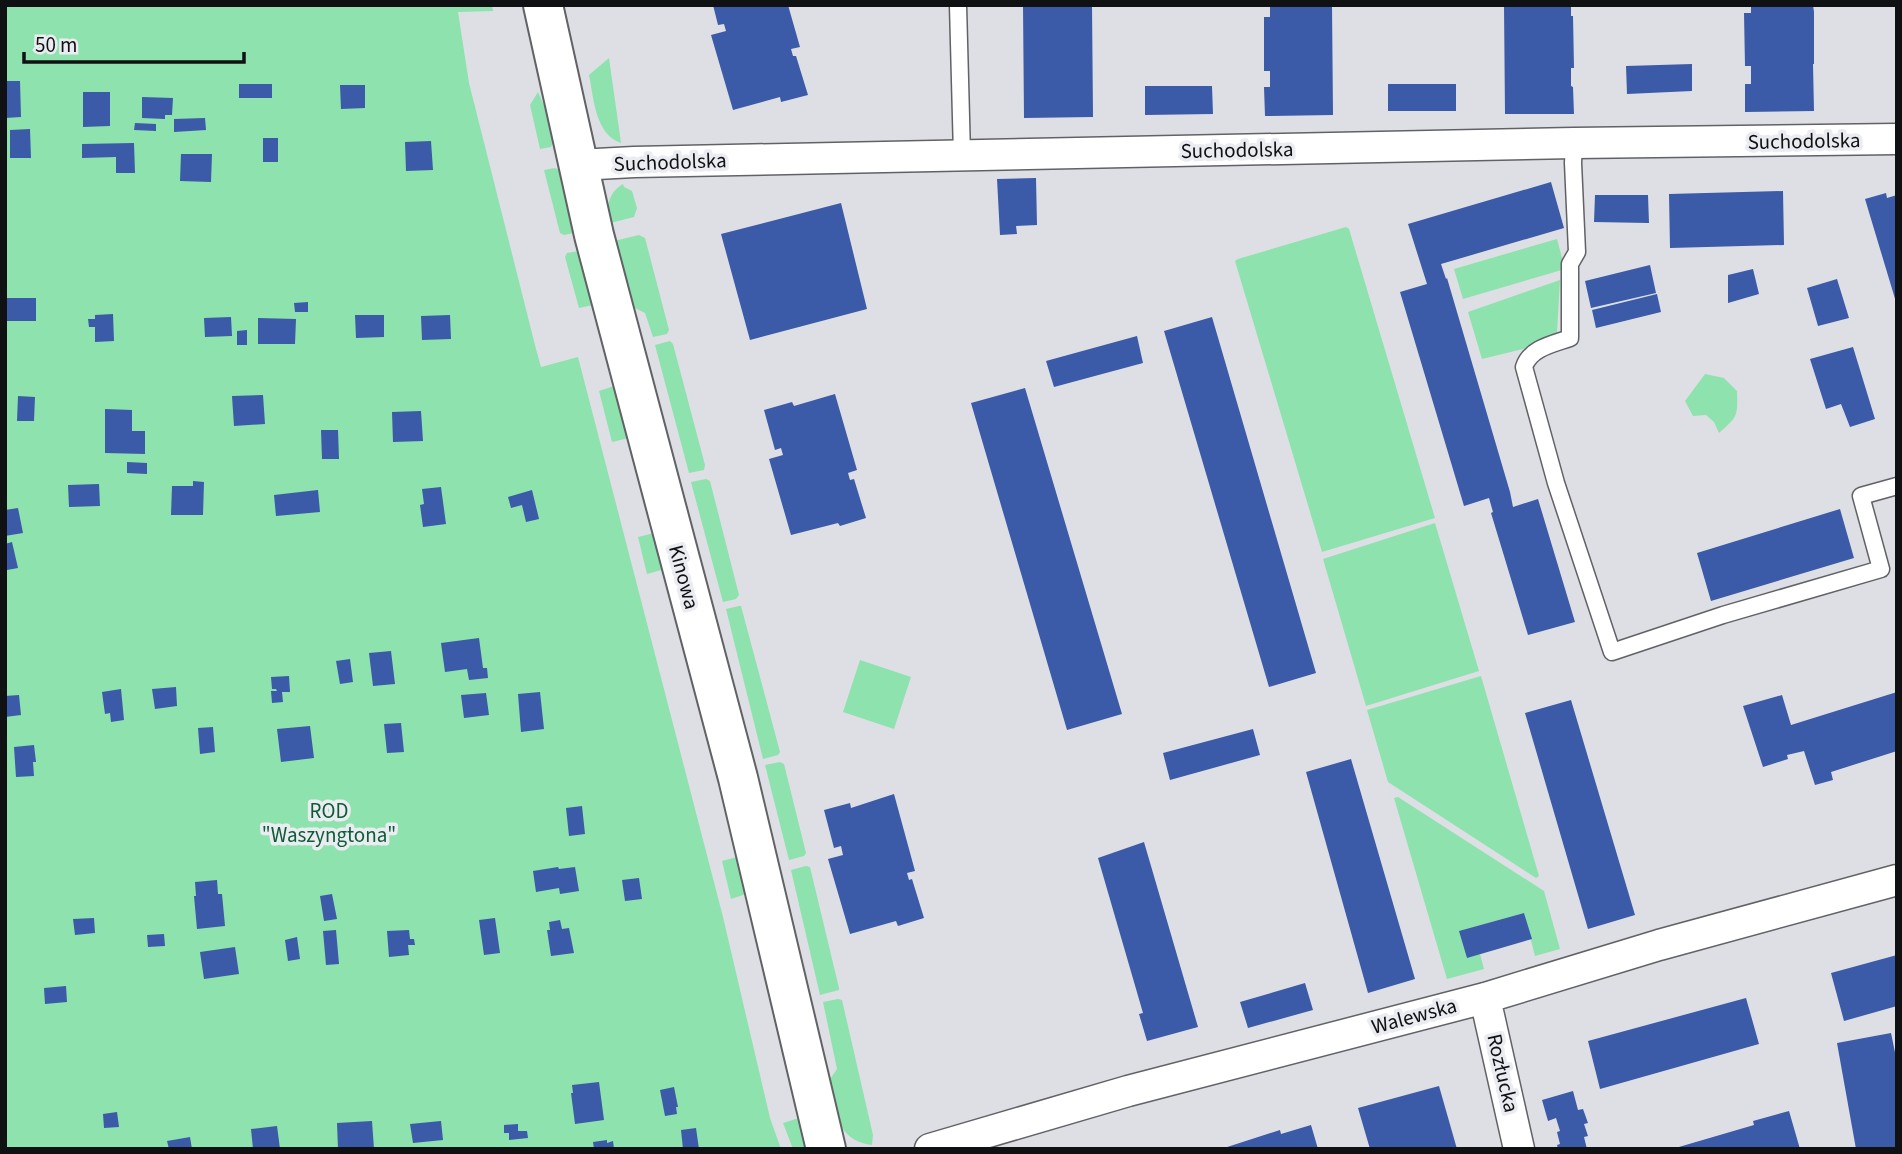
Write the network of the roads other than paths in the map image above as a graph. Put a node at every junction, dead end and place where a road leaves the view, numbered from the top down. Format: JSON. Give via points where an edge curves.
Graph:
{"nodes":[{"id":1,"x":544,"y":5,"type":"edge"},
{"id":2,"x":958,"y":5,"type":"edge"},
{"id":3,"x":1897,"y":139,"type":"edge"},
{"id":4,"x":1574,"y":143,"type":"junction"},
{"id":5,"x":962,"y":155,"type":"junction"},
{"id":6,"x":578,"y":165,"type":"junction"},
{"id":7,"x":1897,"y":486,"type":"edge"},
{"id":8,"x":1897,"y":880,"type":"edge"},
{"id":9,"x":1485,"y":998,"type":"junction"},
{"id":10,"x":826,"y":1149,"type":"edge"},
{"id":11,"x":930,"y":1149,"type":"edge"},
{"id":12,"x":1519,"y":1149,"type":"edge"}],
"edges":[{"from":1,"to":6,"type":"street","name":"Kinowa"},
{"from":2,"to":5,"type":"lane"},
{"from":3,"to":4,"type":"street","name":"Suchodolska"},
{"from":4,"to":5,"type":"street","name":"Suchodolska"},
{"from":4,"to":7,"type":"lane","via":[[1577,252],[1570,264],[1570,338],[1534,352],[1524,368],[1612,652],[1881,569],[1861,496]]},
{"from":5,"to":6,"type":"street","name":"Suchodolska"},
{"from":6,"to":10,"type":"street","name":"Kinowa","via":[[738,778]]},
{"from":8,"to":9,"type":"street","name":"Walewska"},
{"from":9,"to":11,"type":"street","name":"Walewska","via":[[1128,1091]]},
{"from":9,"to":12,"type":"street","name":"Rozłucka"}]}
